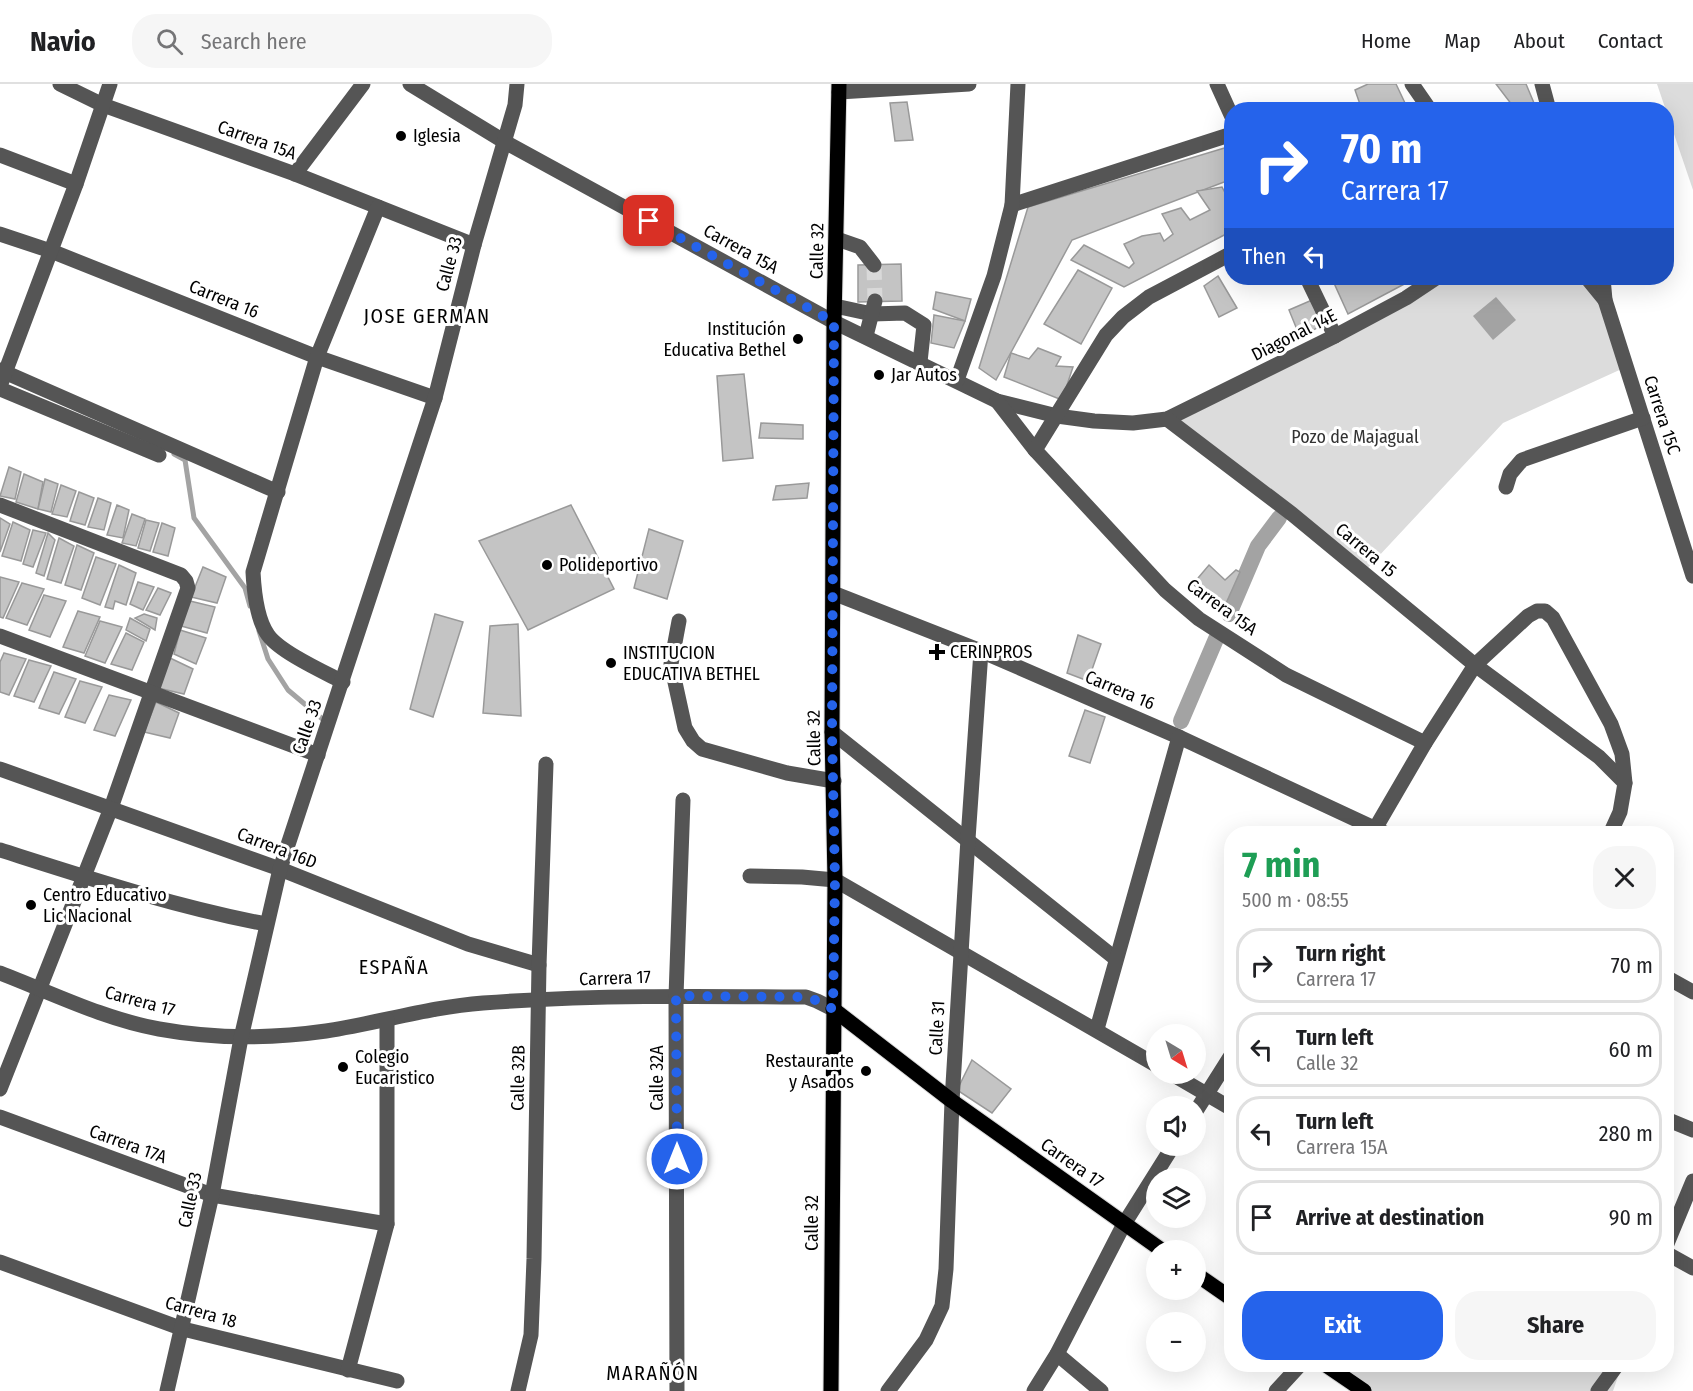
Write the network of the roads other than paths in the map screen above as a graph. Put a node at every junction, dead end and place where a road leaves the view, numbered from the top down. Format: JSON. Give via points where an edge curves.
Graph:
{"nodes":[{"id":1,"x":60,"y":84,"type":"edge"},
{"id":2,"x":110,"y":84,"type":"edge"},
{"id":3,"x":363,"y":84,"type":"edge"},
{"id":4,"x":410,"y":84,"type":"edge"},
{"id":5,"x":517,"y":84,"type":"edge"},
{"id":6,"x":969,"y":84,"type":"edge"},
{"id":7,"x":1018,"y":84,"type":"edge"},
{"id":8,"x":1216,"y":84,"type":"edge"},
{"id":9,"x":1412,"y":84,"type":"edge"},
{"id":10,"x":1542,"y":84,"type":"edge"},
{"id":11,"x":839,"y":88,"type":"edge"},
{"id":12,"x":1225,"y":102,"type":"edge"},
{"id":13,"x":1424,"y":102,"type":"edge"},
{"id":14,"x":1547,"y":102,"type":"edge"},
{"id":15,"x":103,"y":105,"type":"junction"},
{"id":16,"x":1224,"y":137,"type":"edge"},
{"id":17,"x":505,"y":142,"type":"junction"},
{"id":18,"x":0,"y":155,"type":"edge"},
{"id":19,"x":295,"y":174,"type":"junction"},
{"id":20,"x":76,"y":184,"type":"junction"},
{"id":21,"x":1012,"y":205,"type":"junction"},
{"id":22,"x":378,"y":207,"type":"junction"},
{"id":23,"x":0,"y":234,"type":"edge"},
{"id":24,"x":837,"y":238,"type":"junction"},
{"id":25,"x":474,"y":245,"type":"junction"},
{"id":26,"x":51,"y":251,"type":"junction"},
{"id":27,"x":1224,"y":257,"type":"edge"},
{"id":28,"x":874,"y":265,"type":"tunnel mouth"},
{"id":29,"x":1310,"y":285,"type":"edge"},
{"id":30,"x":1426,"y":285,"type":"edge"},
{"id":31,"x":1593,"y":285,"type":"edge"},
{"id":32,"x":1604,"y":285,"type":"edge"},
{"id":33,"x":1605,"y":300,"type":"junction"},
{"id":34,"x":874,"y":308,"type":"junction"},
{"id":35,"x":835,"y":314,"type":"junction"},
{"id":36,"x":866,"y":336,"type":"junction"},
{"id":37,"x":1335,"y":336,"type":"junction"},
{"id":38,"x":317,"y":357,"type":"junction"},
{"id":39,"x":920,"y":362,"type":"junction"},
{"id":40,"x":1,"y":379,"type":"edge"},
{"id":41,"x":957,"y":380,"type":"junction"},
{"id":42,"x":435,"y":398,"type":"junction"},
{"id":43,"x":997,"y":400,"type":"junction"},
{"id":44,"x":1056,"y":416,"type":"junction"},
{"id":45,"x":1642,"y":418,"type":"junction"},
{"id":46,"x":1167,"y":419,"type":"junction"},
{"id":47,"x":1035,"y":450,"type":"junction"},
{"id":48,"x":159,"y":455,"type":"dead end"},
{"id":49,"x":1506,"y":487,"type":"dead end"},
{"id":50,"x":278,"y":492,"type":"junction"},
{"id":51,"x":0,"y":505,"type":"edge"},
{"id":52,"x":1693,"y":576,"type":"edge"},
{"id":53,"x":833,"y":593,"type":"junction"},
{"id":54,"x":679,"y":621,"type":"dead end"},
{"id":55,"x":0,"y":636,"type":"edge"},
{"id":56,"x":981,"y":651,"type":"junction"},
{"id":57,"x":1474,"y":665,"type":"junction"},
{"id":58,"x":343,"y":682,"type":"junction"},
{"id":59,"x":151,"y":692,"type":"junction"},
{"id":60,"x":832,"y":732,"type":"junction"},
{"id":61,"x":1179,"y":737,"type":"junction"},
{"id":62,"x":1425,"y":743,"type":"junction"},
{"id":63,"x":318,"y":755,"type":"junction"},
{"id":64,"x":546,"y":764,"type":"dead end"},
{"id":65,"x":0,"y":769,"type":"edge"},
{"id":66,"x":834,"y":781,"type":"junction"},
{"id":67,"x":1625,"y":783,"type":"junction"},
{"id":68,"x":683,"y":800,"type":"dead end"},
{"id":69,"x":111,"y":808,"type":"junction"},
{"id":70,"x":1365,"y":826,"type":"edge"},
{"id":71,"x":1381,"y":826,"type":"edge"},
{"id":72,"x":1614,"y":826,"type":"edge"},
{"id":73,"x":968,"y":839,"type":"junction"},
{"id":74,"x":0,"y":850,"type":"edge"},
{"id":75,"x":280,"y":869,"type":"junction"},
{"id":76,"x":750,"y":876,"type":"dead end"},
{"id":77,"x":84,"y":877,"type":"junction"},
{"id":78,"x":835,"y":880,"type":"junction"},
{"id":79,"x":267,"y":924,"type":"junction"},
{"id":80,"x":961,"y":954,"type":"junction"},
{"id":81,"x":1116,"y":959,"type":"junction"},
{"id":82,"x":539,"y":965,"type":"junction"},
{"id":83,"x":0,"y":973,"type":"edge"},
{"id":84,"x":1674,"y":981,"type":"edge"},
{"id":85,"x":38,"y":988,"type":"junction"},
{"id":86,"x":1693,"y":992,"type":"edge"},
{"id":87,"x":676,"y":996,"type":"junction"},
{"id":88,"x":539,"y":1000,"type":"junction"},
{"id":89,"x":833,"y":1009,"type":"junction"},
{"id":90,"x":387,"y":1020,"type":"junction"},
{"id":91,"x":1097,"y":1029,"type":"junction"},
{"id":92,"x":242,"y":1038,"type":"junction"},
{"id":93,"x":1146,"y":1059,"type":"edge"},
{"id":94,"x":1224,"y":1066,"type":"edge"},
{"id":95,"x":1189,"y":1084,"type":"edge"},
{"id":96,"x":0,"y":1089,"type":"edge"},
{"id":97,"x":1206,"y":1094,"type":"junction"},
{"id":98,"x":952,"y":1101,"type":"junction"},
{"id":99,"x":1224,"y":1104,"type":"edge"},
{"id":100,"x":0,"y":1118,"type":"edge"},
{"id":101,"x":1674,"y":1122,"type":"edge"},
{"id":102,"x":1693,"y":1130,"type":"edge"},
{"id":103,"x":1167,"y":1156,"type":"edge"},
{"id":104,"x":1693,"y":1181,"type":"edge"},
{"id":105,"x":212,"y":1195,"type":"junction"},
{"id":106,"x":387,"y":1224,"type":"junction"},
{"id":107,"x":1124,"y":1224,"type":"junction"},
{"id":108,"x":1674,"y":1226,"type":"edge"},
{"id":109,"x":1147,"y":1240,"type":"edge"},
{"id":110,"x":1674,"y":1257,"type":"edge"},
{"id":111,"x":0,"y":1262,"type":"edge"},
{"id":112,"x":1693,"y":1268,"type":"edge"},
{"id":113,"x":1206,"y":1281,"type":"edge"},
{"id":114,"x":1224,"y":1293,"type":"edge"},
{"id":115,"x":183,"y":1329,"type":"junction"},
{"id":116,"x":1057,"y":1354,"type":"junction"},
{"id":117,"x":348,"y":1370,"type":"junction"},
{"id":118,"x":1294,"y":1372,"type":"edge"},
{"id":119,"x":1336,"y":1372,"type":"edge"},
{"id":120,"x":1612,"y":1372,"type":"edge"},
{"id":121,"x":1620,"y":1372,"type":"edge"},
{"id":122,"x":397,"y":1381,"type":"dead end"},
{"id":123,"x":167,"y":1391,"type":"edge"},
{"id":124,"x":518,"y":1391,"type":"edge"},
{"id":125,"x":677,"y":1391,"type":"edge"},
{"id":126,"x":831,"y":1391,"type":"edge"},
{"id":127,"x":888,"y":1391,"type":"edge"},
{"id":128,"x":1034,"y":1391,"type":"edge"},
{"id":129,"x":1101,"y":1391,"type":"edge"},
{"id":130,"x":1276,"y":1391,"type":"edge"},
{"id":131,"x":1364,"y":1391,"type":"edge"},
{"id":132,"x":1598,"y":1391,"type":"edge"},
{"id":133,"x":1613,"y":1391,"type":"edge"}],
"edges":[{"from":1,"to":15,"type":"street","name":"Carrera 15A"},
{"from":2,"to":15,"type":"street"},
{"from":3,"to":19,"type":"street"},
{"from":4,"to":17,"type":"street","name":"Carrera 15A"},
{"from":5,"to":17,"type":"street","name":"Calle 33"},
{"from":6,"to":11,"type":"street"},
{"from":7,"to":21,"type":"street"},
{"from":8,"to":12,"type":"street"},
{"from":9,"to":13,"type":"street"},
{"from":10,"to":14,"type":"street"},
{"from":11,"to":24,"type":"main road","name":"Calle 32"},
{"from":15,"to":19,"type":"street","name":"Carrera 15A"},
{"from":15,"to":20,"type":"street"},
{"from":16,"to":21,"type":"street"},
{"from":17,"to":25,"type":"street","name":"Calle 33"},
{"from":17,"to":35,"type":"street","name":"Carrera 15A"},
{"from":18,"to":20,"type":"street"},
{"from":19,"to":22,"type":"street","name":"Carrera 15A"},
{"from":20,"to":26,"type":"street"},
{"from":21,"to":41,"type":"street","via":[[994,276]]},
{"from":22,"to":25,"type":"street","name":"Carrera 15A"},
{"from":22,"to":38,"type":"street"},
{"from":23,"to":26,"type":"street","name":"Carrera 16"},
{"from":24,"to":28,"type":"street","via":[[860,247]]},
{"from":24,"to":35,"type":"main road","name":"Calle 32"},
{"from":25,"to":42,"type":"street","name":"Calle 33"},
{"from":26,"to":38,"type":"street","name":"Carrera 16"},
{"from":26,"to":40,"type":"street"},
{"from":27,"to":44,"type":"street","via":[[1149,297],[1123,317],[1106,335]]},
{"from":29,"to":37,"type":"street"},
{"from":30,"to":37,"type":"street","name":"Diagonal 14E"},
{"from":31,"to":33,"type":"street","name":"Carrera 15C"},
{"from":32,"to":33,"type":"street","name":"Carrera 15C"},
{"from":33,"to":45,"type":"street","name":"Carrera 15C"},
{"from":34,"to":35,"type":"street"},
{"from":34,"to":36,"type":"street"},
{"from":34,"to":39,"type":"street","via":[[905,313],[924,325]]},
{"from":35,"to":36,"type":"street","name":"Carrera 15A"},
{"from":35,"to":53,"type":"main road","name":"Calle 32"},
{"from":36,"to":39,"type":"street","name":"Carrera 15A"},
{"from":37,"to":46,"type":"street","name":"Diagonal 14E"},
{"from":38,"to":42,"type":"street","name":"Carrera 16"},
{"from":38,"to":50,"type":"street"},
{"from":39,"to":41,"type":"street","name":"Carrera 15A"},
{"from":40,"to":48,"type":"street"},
{"from":40,"to":50,"type":"street"},
{"from":41,"to":43,"type":"street","name":"Carrera 15A"},
{"from":42,"to":58,"type":"street","name":"Calle 33"},
{"from":43,"to":44,"type":"street","name":"Carrera 15A"},
{"from":43,"to":47,"type":"street","name":"Carrera 15A"},
{"from":44,"to":46,"type":"street","via":[[1133,423]]},
{"from":44,"to":47,"type":"street"},
{"from":45,"to":49,"type":"street","via":[[1522,460],[1510,474]]},
{"from":45,"to":52,"type":"street","name":"Carrera 15C"},
{"from":46,"to":57,"type":"street","name":"Carrera 15","via":[[1292,514]]},
{"from":47,"to":62,"type":"street","name":"Carrera 15A","via":[[1165,590],[1199,619],[1286,675]]},
{"from":50,"to":58,"type":"street","via":[[253,572],[255,602],[268,636],[294,656]]},
{"from":51,"to":59,"type":"street","via":[[181,575],[186,581],[188,588]]},
{"from":53,"to":56,"type":"street","name":"Carrera 16"},
{"from":53,"to":60,"type":"main road","name":"Calle 32"},
{"from":54,"to":66,"type":"street","via":[[671,664],[685,728],[693,741],[702,749],[787,773]]},
{"from":55,"to":59,"type":"street"},
{"from":56,"to":61,"type":"street","name":"Carrera 16"},
{"from":56,"to":73,"type":"street","name":"Calle 31"},
{"from":57,"to":62,"type":"street"},
{"from":57,"to":67,"type":"street","name":"Carrera 15","via":[[1599,757]]},
{"from":57,"to":67,"type":"street","via":[[1528,616],[1545,611],[1553,618],[1611,724],[1623,754]]},
{"from":58,"to":63,"type":"street","name":"Calle 33"},
{"from":59,"to":63,"type":"street"},
{"from":59,"to":69,"type":"street"},
{"from":60,"to":66,"type":"main road","name":"Calle 32"},
{"from":60,"to":73,"type":"street"},
{"from":61,"to":70,"type":"street","name":"Carrera 16"},
{"from":61,"to":81,"type":"street"},
{"from":62,"to":71,"type":"street"},
{"from":63,"to":75,"type":"street","name":"Calle 33"},
{"from":64,"to":82,"type":"street","name":"Calle 32B"},
{"from":65,"to":69,"type":"street","name":"Carrera 16D"},
{"from":66,"to":78,"type":"main road","name":"Calle 32"},
{"from":67,"to":72,"type":"street"},
{"from":68,"to":87,"type":"street","name":"Calle 32A"},
{"from":69,"to":75,"type":"street","name":"Carrera 16D"},
{"from":69,"to":77,"type":"street"},
{"from":73,"to":80,"type":"street","name":"Calle 31"},
{"from":73,"to":81,"type":"street"},
{"from":74,"to":77,"type":"street"},
{"from":75,"to":79,"type":"street","name":"Calle 33"},
{"from":75,"to":82,"type":"street","name":"Carrera 16D","via":[[468,944]]},
{"from":76,"to":78,"type":"street"},
{"from":77,"to":79,"type":"street"},
{"from":77,"to":85,"type":"street"},
{"from":78,"to":80,"type":"street"},
{"from":78,"to":89,"type":"main road","name":"Calle 32"},
{"from":79,"to":92,"type":"street","name":"Calle 33"},
{"from":80,"to":91,"type":"street"},
{"from":80,"to":98,"type":"street","name":"Calle 31"},
{"from":81,"to":91,"type":"street"},
{"from":82,"to":88,"type":"street","name":"Calle 32B"},
{"from":83,"to":85,"type":"street","name":"Carrera 17"},
{"from":84,"to":86,"type":"street"},
{"from":85,"to":92,"type":"street","name":"Carrera 17","via":[[157,1028]]},
{"from":85,"to":96,"type":"street"},
{"from":87,"to":88,"type":"street","name":"Carrera 17"},
{"from":87,"to":89,"type":"street","name":"Carrera 17","via":[[806,997]]},
{"from":87,"to":125,"type":"street","name":"Calle 32A"},
{"from":88,"to":90,"type":"street","name":"Carrera 17","via":[[434,1009]]},
{"from":88,"to":124,"type":"street","name":"Calle 32B","via":[[531,1324]]},
{"from":89,"to":98,"type":"main road","name":"Carrera 17"},
{"from":89,"to":126,"type":"main road","name":"Calle 32"},
{"from":90,"to":92,"type":"street","name":"Carrera 17","via":[[325,1031]]},
{"from":90,"to":106,"type":"street"},
{"from":91,"to":93,"type":"street"},
{"from":92,"to":105,"type":"street","name":"Calle 33"},
{"from":94,"to":97,"type":"street"},
{"from":95,"to":97,"type":"street"},
{"from":97,"to":99,"type":"street"},
{"from":98,"to":107,"type":"main road","name":"Carrera 17"},
{"from":98,"to":127,"type":"street","name":"Calle 31","via":[[942,1306],[927,1340]]},
{"from":100,"to":105,"type":"street","name":"Carrera 17A"},
{"from":101,"to":102,"type":"street"},
{"from":103,"to":107,"type":"street"},
{"from":104,"to":108,"type":"street"},
{"from":105,"to":106,"type":"street","name":"Carrera 17A"},
{"from":105,"to":115,"type":"street","name":"Calle 33"},
{"from":106,"to":117,"type":"street"},
{"from":107,"to":109,"type":"main road","name":"Carrera 17"},
{"from":107,"to":116,"type":"street"},
{"from":110,"to":112,"type":"street"},
{"from":111,"to":115,"type":"street","name":"Carrera 18"},
{"from":113,"to":114,"type":"main road"},
{"from":115,"to":117,"type":"street","name":"Carrera 18"},
{"from":115,"to":123,"type":"street","name":"Calle 33"},
{"from":116,"to":128,"type":"street"},
{"from":116,"to":129,"type":"street"},
{"from":117,"to":122,"type":"street","name":"Carrera 18"},
{"from":118,"to":130,"type":"street"},
{"from":119,"to":131,"type":"main road"},
{"from":120,"to":132,"type":"street"},
{"from":121,"to":133,"type":"street"}]}
